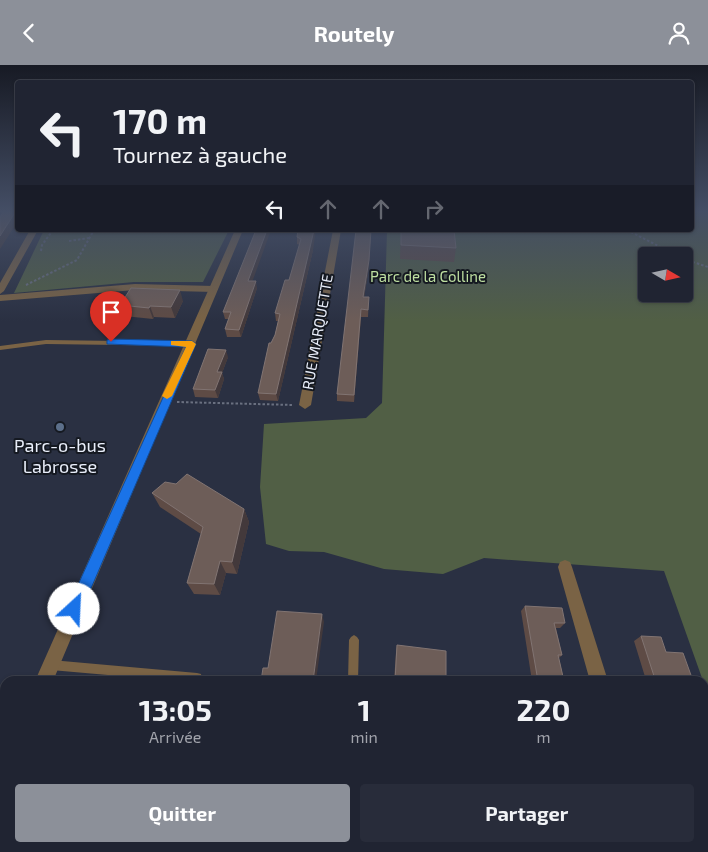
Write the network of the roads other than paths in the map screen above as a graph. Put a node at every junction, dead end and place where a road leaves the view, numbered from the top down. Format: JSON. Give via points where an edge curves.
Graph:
{"nodes":[{"id":1,"x":24,"y":248,"type":"edge"},
{"id":2,"x":231,"y":248,"type":"edge"},
{"id":3,"x":333,"y":248,"type":"edge"},
{"id":4,"x":214,"y":289,"type":"junction"},
{"id":5,"x":0,"y":291,"type":"edge"},
{"id":6,"x":0,"y":298,"type":"edge"},
{"id":7,"x":192,"y":344,"type":"junction"},
{"id":8,"x":0,"y":348,"type":"edge"},
{"id":9,"x":305,"y":405,"type":"road end"},
{"id":10,"x":565,"y":567,"type":"dead end"},
{"id":11,"x":354,"y":640,"type":"dead end"},
{"id":12,"x":51,"y":665,"type":"junction"},
{"id":13,"x":46,"y":676,"type":"edge"},
{"id":14,"x":175,"y":676,"type":"edge"},
{"id":15,"x":353,"y":676,"type":"edge"},
{"id":16,"x":598,"y":676,"type":"edge"}],
"edges":[{"from":1,"to":5,"type":"street"},
{"from":2,"to":4,"type":"street"},
{"from":3,"to":9,"type":"street","name":"RUE MARQUETTE"},
{"from":4,"to":6,"type":"street","via":[[136,287]]},
{"from":4,"to":7,"type":"street"},
{"from":7,"to":8,"type":"lane","via":[[46,342]]},
{"from":7,"to":12,"type":"street","via":[[164,401],[156,428]]},
{"from":10,"to":16,"type":"street"},
{"from":11,"to":15,"type":"lane"},
{"from":12,"to":13,"type":"street"},
{"from":12,"to":14,"type":"lane"}]}
